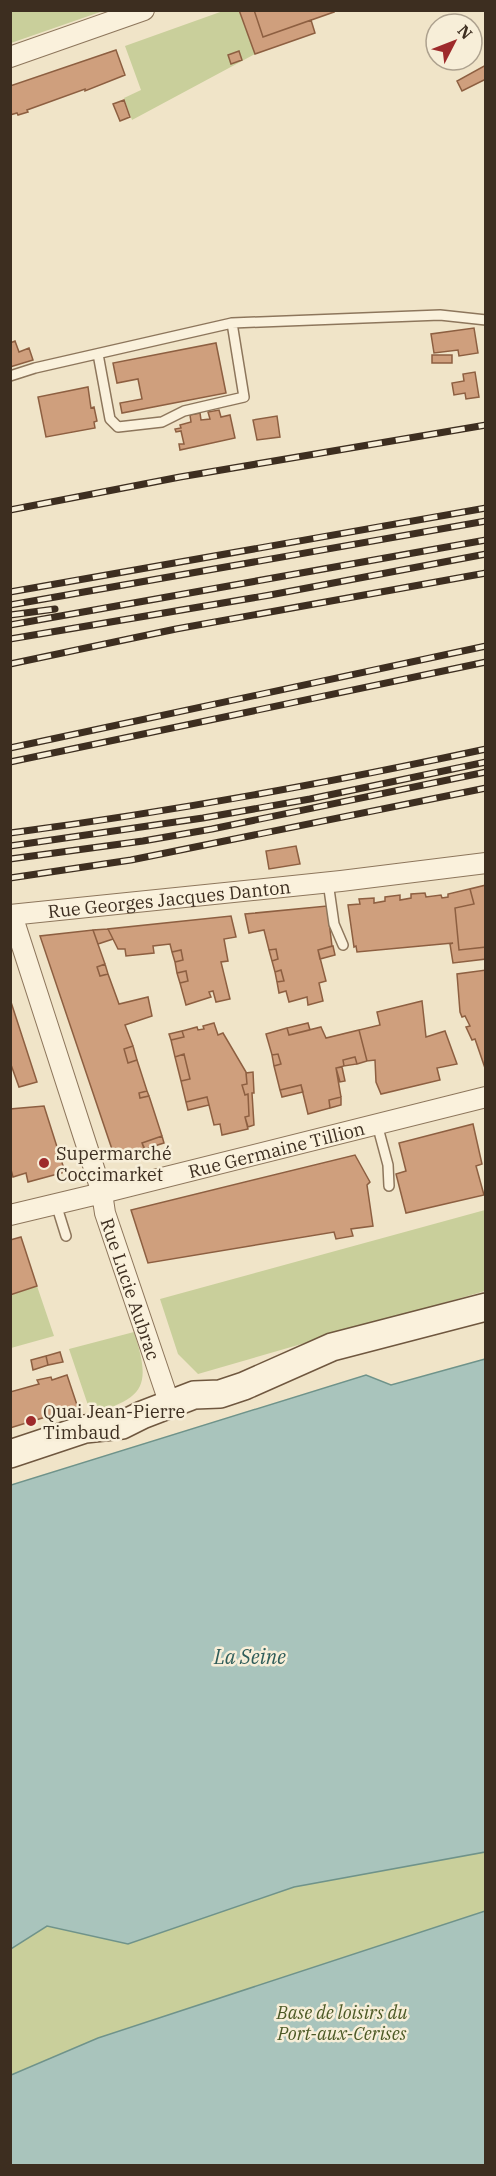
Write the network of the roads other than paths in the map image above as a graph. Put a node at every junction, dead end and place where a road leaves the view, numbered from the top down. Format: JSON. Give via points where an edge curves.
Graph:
{"nodes":[{"id":1,"x":144,"y":10,"type":"edge"},
{"id":2,"x":10,"y":57,"type":"edge"},
{"id":3,"x":486,"y":320,"type":"edge"},
{"id":4,"x":232,"y":323,"type":"junction"},
{"id":5,"x":98,"y":354,"type":"junction"},
{"id":6,"x":10,"y":376,"type":"edge"},
{"id":7,"x":486,"y":863,"type":"edge"},
{"id":8,"x":328,"y":882,"type":"junction"},
{"id":9,"x":11,"y":915,"type":"edge"},
{"id":10,"x":344,"y":945,"type":"dead end"},
{"id":11,"x":486,"y":1097,"type":"edge"},
{"id":12,"x":380,"y":1123,"type":"junction"},
{"id":13,"x":389,"y":1186,"type":"dead end"},
{"id":14,"x":102,"y":1193,"type":"junction"},
{"id":15,"x":56,"y":1204,"type":"junction"},
{"id":16,"x":10,"y":1215,"type":"edge"},
{"id":17,"x":66,"y":1236,"type":"dead end"},
{"id":18,"x":486,"y":1307,"type":"edge"},
{"id":19,"x":170,"y":1406,"type":"junction"},
{"id":20,"x":10,"y":1454,"type":"edge"}],
"edges":[{"from":1,"to":2,"type":"street"},
{"from":3,"to":4,"type":"lane","via":[[440,315]]},
{"from":4,"to":5,"type":"lane"},
{"from":4,"to":5,"type":"lane","via":[[244,397],[184,411],[162,422],[126,427],[113,424]]},
{"from":5,"to":6,"type":"lane"},
{"from":7,"to":8,"type":"street","name":"Rue Georges Jacques Danton"},
{"from":8,"to":9,"type":"street","name":"Rue Georges Jacques Danton"},
{"from":8,"to":10,"type":"lane","via":[[334,924]]},
{"from":9,"to":14,"type":"street"},
{"from":11,"to":12,"type":"street","name":"Rue Germaine Tillion"},
{"from":12,"to":13,"type":"lane"},
{"from":12,"to":14,"type":"street","name":"Rue Germaine Tillion"},
{"from":14,"to":15,"type":"street","name":"Rue Lucie Aubrac"},
{"from":14,"to":19,"type":"street","name":"Rue Lucie Aubrac","via":[[105,1213]]},
{"from":15,"to":16,"type":"street","name":"Rue Lucie Aubrac"},
{"from":15,"to":17,"type":"lane"},
{"from":18,"to":19,"type":"main road","via":[[332,1347],[244,1386],[220,1394],[194,1395]]},
{"from":19,"to":20,"type":"main road","via":[[122,1425],[85,1429]]}]}
